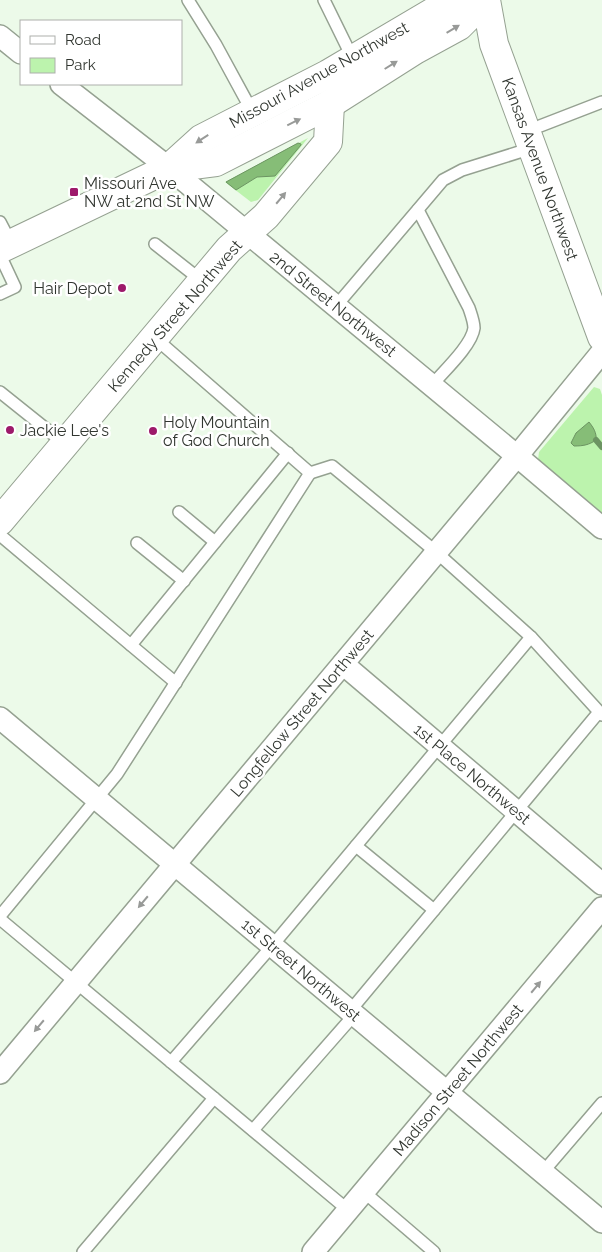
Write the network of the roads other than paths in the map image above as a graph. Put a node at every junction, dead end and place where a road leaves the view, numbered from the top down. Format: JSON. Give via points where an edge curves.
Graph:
{"nodes":[{"id":1,"x":188,"y":0,"type":"edge"},
{"id":2,"x":324,"y":0,"type":"edge"},
{"id":3,"x":477,"y":0,"type":"edge"},
{"id":4,"x":486,"y":0,"type":"edge"},
{"id":5,"x":429,"y":9,"type":"edge"},
{"id":6,"x":0,"y":36,"type":"edge"},
{"id":7,"x":20,"y":51,"type":"edge"},
{"id":8,"x":354,"y":60,"type":"junction"},
{"id":9,"x":62,"y":85,"type":"edge"},
{"id":10,"x":602,"y":102,"type":"edge"},
{"id":11,"x":330,"y":104,"type":"junction"},
{"id":12,"x":253,"y":113,"type":"junction"},
{"id":13,"x":536,"y":137,"type":"junction"},
{"id":14,"x":169,"y":168,"type":"junction"},
{"id":15,"x":418,"y":210,"type":"junction"},
{"id":16,"x":247,"y":233,"type":"junction"},
{"id":17,"x":3,"y":242,"type":"edge"},
{"id":18,"x":155,"y":244,"type":"dead end"},
{"id":19,"x":202,"y":281,"type":"junction"},
{"id":20,"x":0,"y":294,"type":"edge"},
{"id":21,"x":602,"y":301,"type":"edge"},
{"id":22,"x":336,"y":306,"type":"junction"},
{"id":23,"x":602,"y":337,"type":"edge"},
{"id":24,"x":155,"y":338,"type":"junction"},
{"id":25,"x":602,"y":352,"type":"edge"},
{"id":26,"x":432,"y":385,"type":"junction"},
{"id":27,"x":0,"y":392,"type":"edge"},
{"id":28,"x":65,"y":444,"type":"junction"},
{"id":29,"x":288,"y":453,"type":"junction"},
{"id":30,"x":517,"y":456,"type":"junction"},
{"id":31,"x":310,"y":472,"type":"junction"},
{"id":32,"x":179,"y":512,"type":"dead end"},
{"id":33,"x":0,"y":521,"type":"edge"},
{"id":34,"x":602,"y":528,"type":"edge"},
{"id":35,"x":0,"y":536,"type":"edge"},
{"id":36,"x":215,"y":542,"type":"junction"},
{"id":37,"x":136,"y":543,"type":"dead end"},
{"id":38,"x":436,"y":552,"type":"junction"},
{"id":39,"x":184,"y":581,"type":"junction"},
{"id":40,"x":531,"y":637,"type":"junction"},
{"id":41,"x":131,"y":645,"type":"junction"},
{"id":42,"x":343,"y":664,"type":"junction"},
{"id":43,"x":176,"y":682,"type":"junction"},
{"id":44,"x":600,"y":713,"type":"edge"},
{"id":45,"x":0,"y":718,"type":"edge"},
{"id":46,"x":440,"y":746,"type":"junction"},
{"id":47,"x":97,"y":799,"type":"junction"},
{"id":48,"x":517,"y":811,"type":"junction"},
{"id":49,"x":356,"y":846,"type":"junction"},
{"id":50,"x":175,"y":864,"type":"junction"},
{"id":51,"x":602,"y":884,"type":"edge"},
{"id":52,"x":602,"y":908,"type":"edge"},
{"id":53,"x":434,"y":910,"type":"junction"},
{"id":54,"x":0,"y":917,"type":"edge"},
{"id":55,"x":272,"y":946,"type":"junction"},
{"id":56,"x":76,"y":982,"type":"junction"},
{"id":57,"x":352,"y":1013,"type":"junction"},
{"id":58,"x":171,"y":1062,"type":"junction"},
{"id":59,"x":0,"y":1073,"type":"edge"},
{"id":60,"x":447,"y":1092,"type":"junction"},
{"id":61,"x":214,"y":1098,"type":"junction"},
{"id":62,"x":602,"y":1103,"type":"edge"},
{"id":63,"x":253,"y":1130,"type":"junction"},
{"id":64,"x":543,"y":1172,"type":"junction"},
{"id":65,"x":364,"y":1192,"type":"junction"},
{"id":66,"x":348,"y":1210,"type":"junction"},
{"id":67,"x":602,"y":1222,"type":"edge"},
{"id":68,"x":83,"y":1252,"type":"edge"},
{"id":69,"x":313,"y":1252,"type":"edge"},
{"id":70,"x":434,"y":1252,"type":"edge"}],
"edges":[{"from":1,"to":12,"type":"lane"},
{"from":2,"to":8,"type":"lane"},
{"from":3,"to":5,"type":"street","name":"Missouri Avenue Northwest","via":[[450,2]]},
{"from":11,"to":4,"type":"street","name":"Missouri Avenue Northwest","one_way":true,"via":[[459,26]]},
{"from":4,"to":13,"type":"street","name":"Kansas Avenue Northwest","via":[[512,37]]},
{"from":5,"to":8,"type":"street","name":"Missouri Avenue Northwest"},
{"from":6,"to":7,"type":"street"},
{"from":8,"to":12,"type":"street","name":"Missouri Avenue Northwest"},
{"from":9,"to":14,"type":"street","name":"2nd Street Northwest"},
{"from":10,"to":13,"type":"lane"},
{"from":14,"to":11,"type":"street","name":"Missouri Avenue Northwest","one_way":true,"via":[[216,162]]},
{"from":16,"to":11,"type":"street","name":"Kennedy Street Northwest","one_way":true,"via":[[266,216],[328,142]]},
{"from":12,"to":14,"type":"street","name":"Missouri Avenue Northwest","one_way":true,"via":[[200,139]]},
{"from":13,"to":15,"type":"lane","via":[[443,180]]},
{"from":13,"to":21,"type":"street","name":"Kansas Avenue Northwest"},
{"from":13,"to":23,"type":"street","name":"Kansas Avenue Northwest"},
{"from":14,"to":16,"type":"street","name":"2nd Street Northwest"},
{"from":14,"to":17,"type":"street","name":"Missouri Avenue Northwest"},
{"from":15,"to":22,"type":"lane"},
{"from":15,"to":26,"type":"lane","via":[[469,308],[474,326],[472,336]]},
{"from":16,"to":19,"type":"street","name":"Kennedy Street Northwest"},
{"from":16,"to":22,"type":"street","name":"2nd Street Northwest"},
{"from":17,"to":20,"type":"lane","via":[[15,287]]},
{"from":18,"to":19,"type":"lane"},
{"from":19,"to":24,"type":"street","name":"Kennedy Street Northwest"},
{"from":22,"to":26,"type":"street","name":"2nd Street Northwest"},
{"from":24,"to":28,"type":"street","name":"Kennedy Street Northwest"},
{"from":24,"to":29,"type":"lane"},
{"from":25,"to":30,"type":"street","name":"Longfellow Street Northwest"},
{"from":26,"to":30,"type":"street","name":"2nd Street Northwest"},
{"from":27,"to":28,"type":"lane"},
{"from":28,"to":33,"type":"street","name":"Kennedy Street Northwest"},
{"from":29,"to":31,"type":"lane"},
{"from":29,"to":36,"type":"lane"},
{"from":30,"to":34,"type":"street","name":"2nd Street Northwest"},
{"from":30,"to":38,"type":"street","name":"Longfellow Street Northwest"},
{"from":31,"to":38,"type":"lane","via":[[332,466]]},
{"from":31,"to":43,"type":"lane"},
{"from":32,"to":36,"type":"lane"},
{"from":35,"to":41,"type":"lane"},
{"from":36,"to":39,"type":"lane"},
{"from":37,"to":39,"type":"lane"},
{"from":38,"to":40,"type":"lane"},
{"from":38,"to":42,"type":"street","name":"Longfellow Street Northwest"},
{"from":39,"to":41,"type":"lane"},
{"from":40,"to":44,"type":"lane"},
{"from":40,"to":46,"type":"lane"},
{"from":41,"to":43,"type":"lane"},
{"from":42,"to":46,"type":"street","name":"1st Place Northwest"},
{"from":42,"to":50,"type":"street","name":"Longfellow Street Northwest"},
{"from":43,"to":47,"type":"lane","via":[[117,774]]},
{"from":44,"to":48,"type":"lane"},
{"from":45,"to":47,"type":"street","name":"1st Street Northwest"},
{"from":46,"to":48,"type":"street","name":"1st Place Northwest"},
{"from":46,"to":49,"type":"lane"},
{"from":47,"to":50,"type":"street","name":"1st Street Northwest"},
{"from":47,"to":54,"type":"lane"},
{"from":48,"to":51,"type":"street","name":"1st Place Northwest"},
{"from":48,"to":53,"type":"lane"},
{"from":49,"to":53,"type":"lane"},
{"from":49,"to":55,"type":"lane"},
{"from":50,"to":55,"type":"street","name":"1st Street Northwest"},
{"from":50,"to":56,"type":"street","name":"Longfellow Street Northwest","one_way":true},
{"from":60,"to":52,"type":"street","name":"Madison Street Northwest","one_way":true},
{"from":53,"to":57,"type":"lane"},
{"from":54,"to":56,"type":"lane"},
{"from":55,"to":57,"type":"street","name":"1st Street Northwest"},
{"from":55,"to":58,"type":"lane"},
{"from":56,"to":58,"type":"lane"},
{"from":56,"to":59,"type":"street","name":"Longfellow Street Northwest","one_way":true},
{"from":57,"to":60,"type":"street","name":"1st Street Northwest"},
{"from":57,"to":63,"type":"lane"},
{"from":58,"to":61,"type":"lane"},
{"from":60,"to":64,"type":"street","name":"1st Street Northwest"},
{"from":60,"to":65,"type":"street","name":"Madison Street Northwest"},
{"from":61,"to":63,"type":"lane"},
{"from":61,"to":68,"type":"lane"},
{"from":62,"to":64,"type":"lane"},
{"from":63,"to":66,"type":"lane"},
{"from":64,"to":67,"type":"street","name":"1st Street Northwest"},
{"from":65,"to":66,"type":"street","name":"Madison Street Northwest"},
{"from":65,"to":70,"type":"lane"},
{"from":66,"to":69,"type":"street","name":"Madison Street Northwest"}]}
